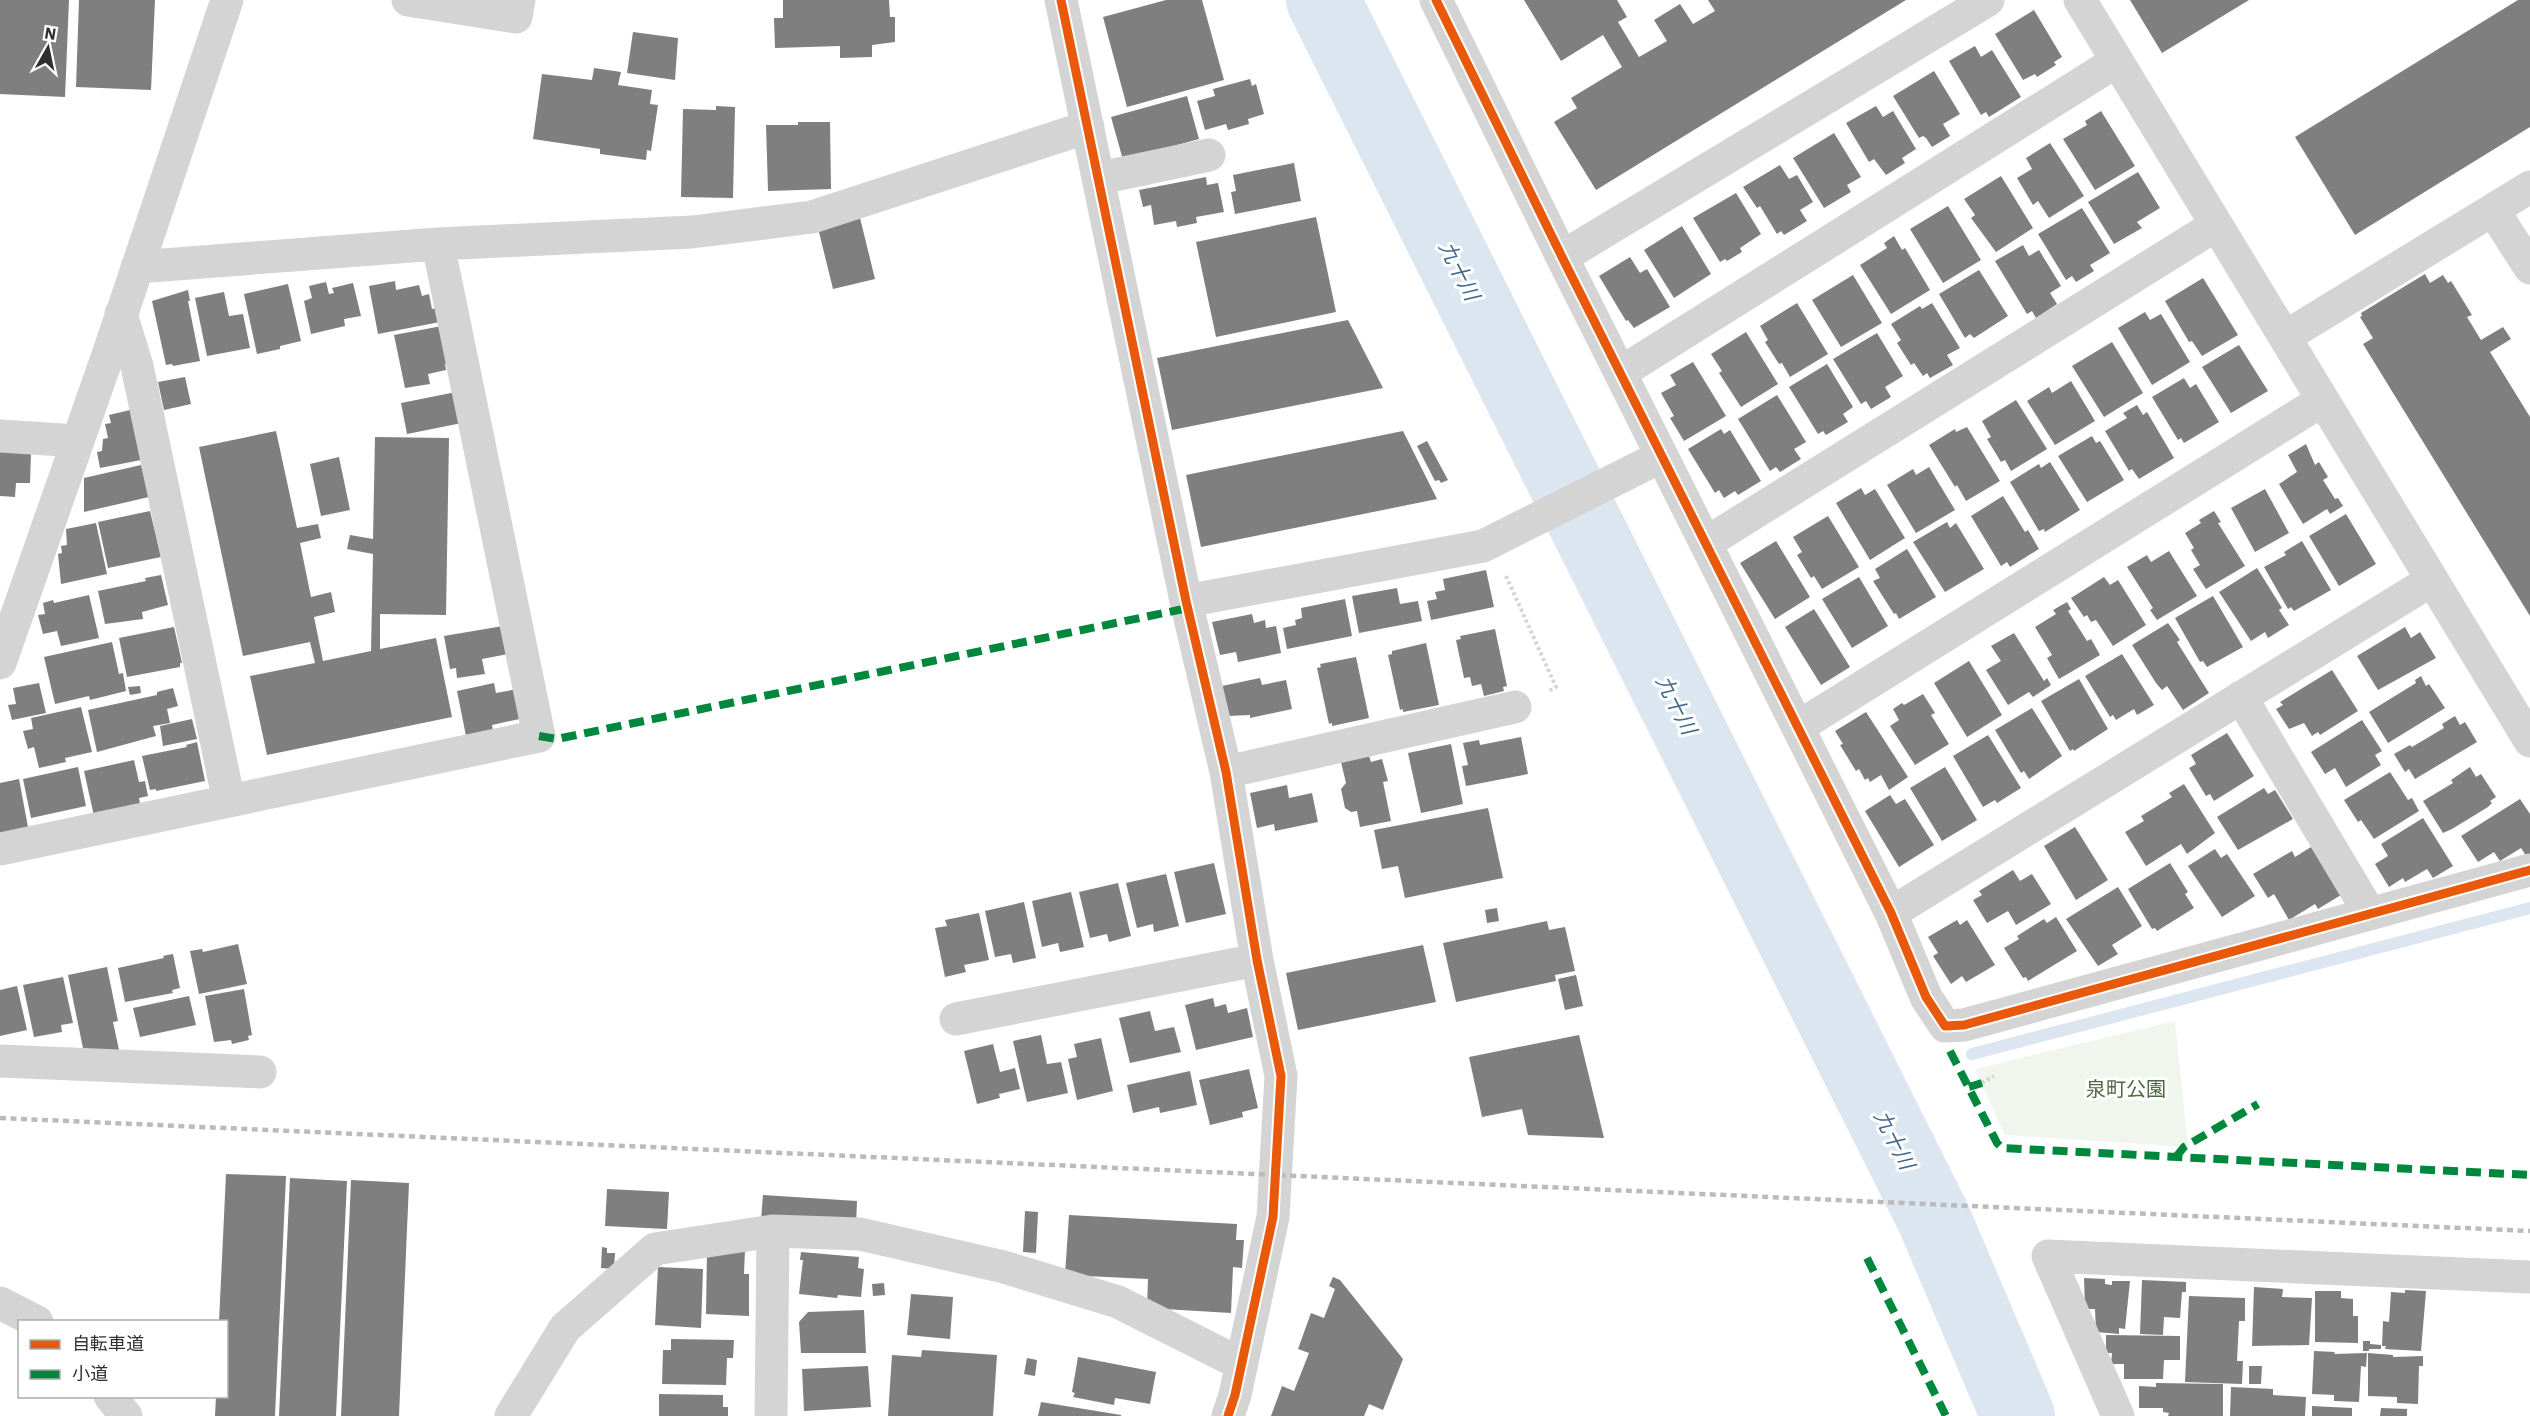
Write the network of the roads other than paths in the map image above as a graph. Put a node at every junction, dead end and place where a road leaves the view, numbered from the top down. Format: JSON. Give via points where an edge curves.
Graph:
{"nodes":[{"id":1,"x":227,"y":0,"type":"edge"},
{"id":2,"x":408,"y":0,"type":"edge"},
{"id":3,"x":519,"y":0,"type":"edge"},
{"id":4,"x":1061,"y":0,"type":"edge"},
{"id":5,"x":1436,"y":0,"type":"edge"},
{"id":6,"x":1988,"y":0,"type":"edge"},
{"id":7,"x":2080,"y":0,"type":"edge"},
{"id":8,"x":2117,"y":61,"type":"junction"},
{"id":9,"x":1088,"y":127,"type":"junction"},
{"id":10,"x":1209,"y":155,"type":"dead end"},
{"id":11,"x":1100,"y":178,"type":"junction"},
{"id":12,"x":2530,"y":187,"type":"edge"},
{"id":13,"x":2493,"y":210,"type":"junction"},
{"id":14,"x":2216,"y":225,"type":"junction"},
{"id":15,"x":438,"y":244,"type":"junction"},
{"id":16,"x":1562,"y":256,"type":"junction"},
{"id":17,"x":137,"y":267,"type":"junction"},
{"id":18,"x":2530,"y":268,"type":"edge"},
{"id":19,"x":121,"y":314,"type":"junction"},
{"id":20,"x":2285,"y":337,"type":"junction"},
{"id":21,"x":1620,"y":373,"type":"junction"},
{"id":22,"x":2323,"y":400,"type":"junction"},
{"id":23,"x":0,"y":436,"type":"edge"},
{"id":24,"x":78,"y":441,"type":"junction"},
{"id":25,"x":1662,"y":456,"type":"junction"},
{"id":26,"x":1706,"y":543,"type":"junction"},
{"id":27,"x":2432,"y":580,"type":"junction"},
{"id":28,"x":1186,"y":601,"type":"junction"},
{"id":29,"x":0,"y":663,"type":"edge"},
{"id":30,"x":2241,"y":698,"type":"junction"},
{"id":31,"x":1515,"y":707,"type":"road end"},
{"id":32,"x":1798,"y":727,"type":"junction"},
{"id":33,"x":2530,"y":741,"type":"edge"},
{"id":34,"x":1226,"y":772,"type":"junction"},
{"id":35,"x":229,"y":801,"type":"junction"},
{"id":36,"x":0,"y":849,"type":"edge"},
{"id":37,"x":2530,"y":870,"type":"edge"},
{"id":38,"x":1891,"y":913,"type":"junction"},
{"id":39,"x":2370,"y":914,"type":"junction"},
{"id":40,"x":1257,"y":960,"type":"junction"},
{"id":41,"x":956,"y":1019,"type":"dead end"},
{"id":42,"x":0,"y":1061,"type":"edge"},
{"id":43,"x":260,"y":1072,"type":"dead end"},
{"id":44,"x":774,"y":1232,"type":"junction"},
{"id":45,"x":2530,"y":1276,"type":"edge"},
{"id":46,"x":0,"y":1303,"type":"edge"},
{"id":47,"x":33,"y":1320,"type":"edge"},
{"id":48,"x":1241,"y":1364,"type":"junction"},
{"id":49,"x":112,"y":1398,"type":"edge"},
{"id":50,"x":126,"y":1416,"type":"edge"},
{"id":51,"x":511,"y":1416,"type":"edge"},
{"id":52,"x":771,"y":1416,"type":"edge"},
{"id":53,"x":1228,"y":1416,"type":"edge"},
{"id":54,"x":2118,"y":1416,"type":"edge"}],
"edges":[{"from":1,"to":17,"type":"street"},
{"from":2,"to":3,"type":"street","via":[[516,17]]},
{"from":4,"to":9,"type":"street"},
{"from":5,"to":16,"type":"street"},
{"from":6,"to":16,"type":"street"},
{"from":7,"to":8,"type":"street"},
{"from":8,"to":14,"type":"street"},
{"from":8,"to":21,"type":"street"},
{"from":9,"to":11,"type":"street"},
{"from":9,"to":15,"type":"street","via":[[812,218],[692,232]]},
{"from":10,"to":11,"type":"street"},
{"from":11,"to":28,"type":"street"},
{"from":12,"to":13,"type":"street"},
{"from":13,"to":18,"type":"street"},
{"from":13,"to":20,"type":"street"},
{"from":14,"to":20,"type":"street"},
{"from":14,"to":26,"type":"street"},
{"from":15,"to":17,"type":"street"},
{"from":15,"to":35,"type":"street","via":[[539,736]]},
{"from":16,"to":21,"type":"street"},
{"from":17,"to":19,"type":"street"},
{"from":19,"to":24,"type":"street"},
{"from":19,"to":35,"type":"street","via":[[137,366]]},
{"from":20,"to":22,"type":"street"},
{"from":21,"to":25,"type":"street"},
{"from":22,"to":27,"type":"street"},
{"from":22,"to":32,"type":"street"},
{"from":23,"to":24,"type":"street"},
{"from":24,"to":29,"type":"street"},
{"from":25,"to":26,"type":"street"},
{"from":25,"to":28,"type":"street","via":[[1483,546]]},
{"from":26,"to":32,"type":"street"},
{"from":27,"to":30,"type":"street"},
{"from":27,"to":33,"type":"street"},
{"from":28,"to":34,"type":"street"},
{"from":30,"to":38,"type":"street"},
{"from":30,"to":39,"type":"street"},
{"from":31,"to":34,"type":"street"},
{"from":32,"to":38,"type":"street"},
{"from":34,"to":40,"type":"street"},
{"from":35,"to":36,"type":"street"},
{"from":37,"to":39,"type":"street"},
{"from":38,"to":39,"type":"street","via":[[1926,998],[1945,1026],[1964,1025]]},
{"from":40,"to":41,"type":"street"},
{"from":40,"to":48,"type":"street","via":[[1281,1076],[1273,1217]]},
{"from":42,"to":43,"type":"street"},
{"from":44,"to":48,"type":"street","via":[[860,1234],[1004,1267],[1118,1302]]},
{"from":44,"to":51,"type":"street","via":[[656,1249],[565,1328]]},
{"from":44,"to":52,"type":"street"},
{"from":45,"to":54,"type":"street","via":[[2048,1256]]},
{"from":46,"to":47,"type":"street"},
{"from":48,"to":53,"type":"street"},
{"from":49,"to":50,"type":"street"}]}
